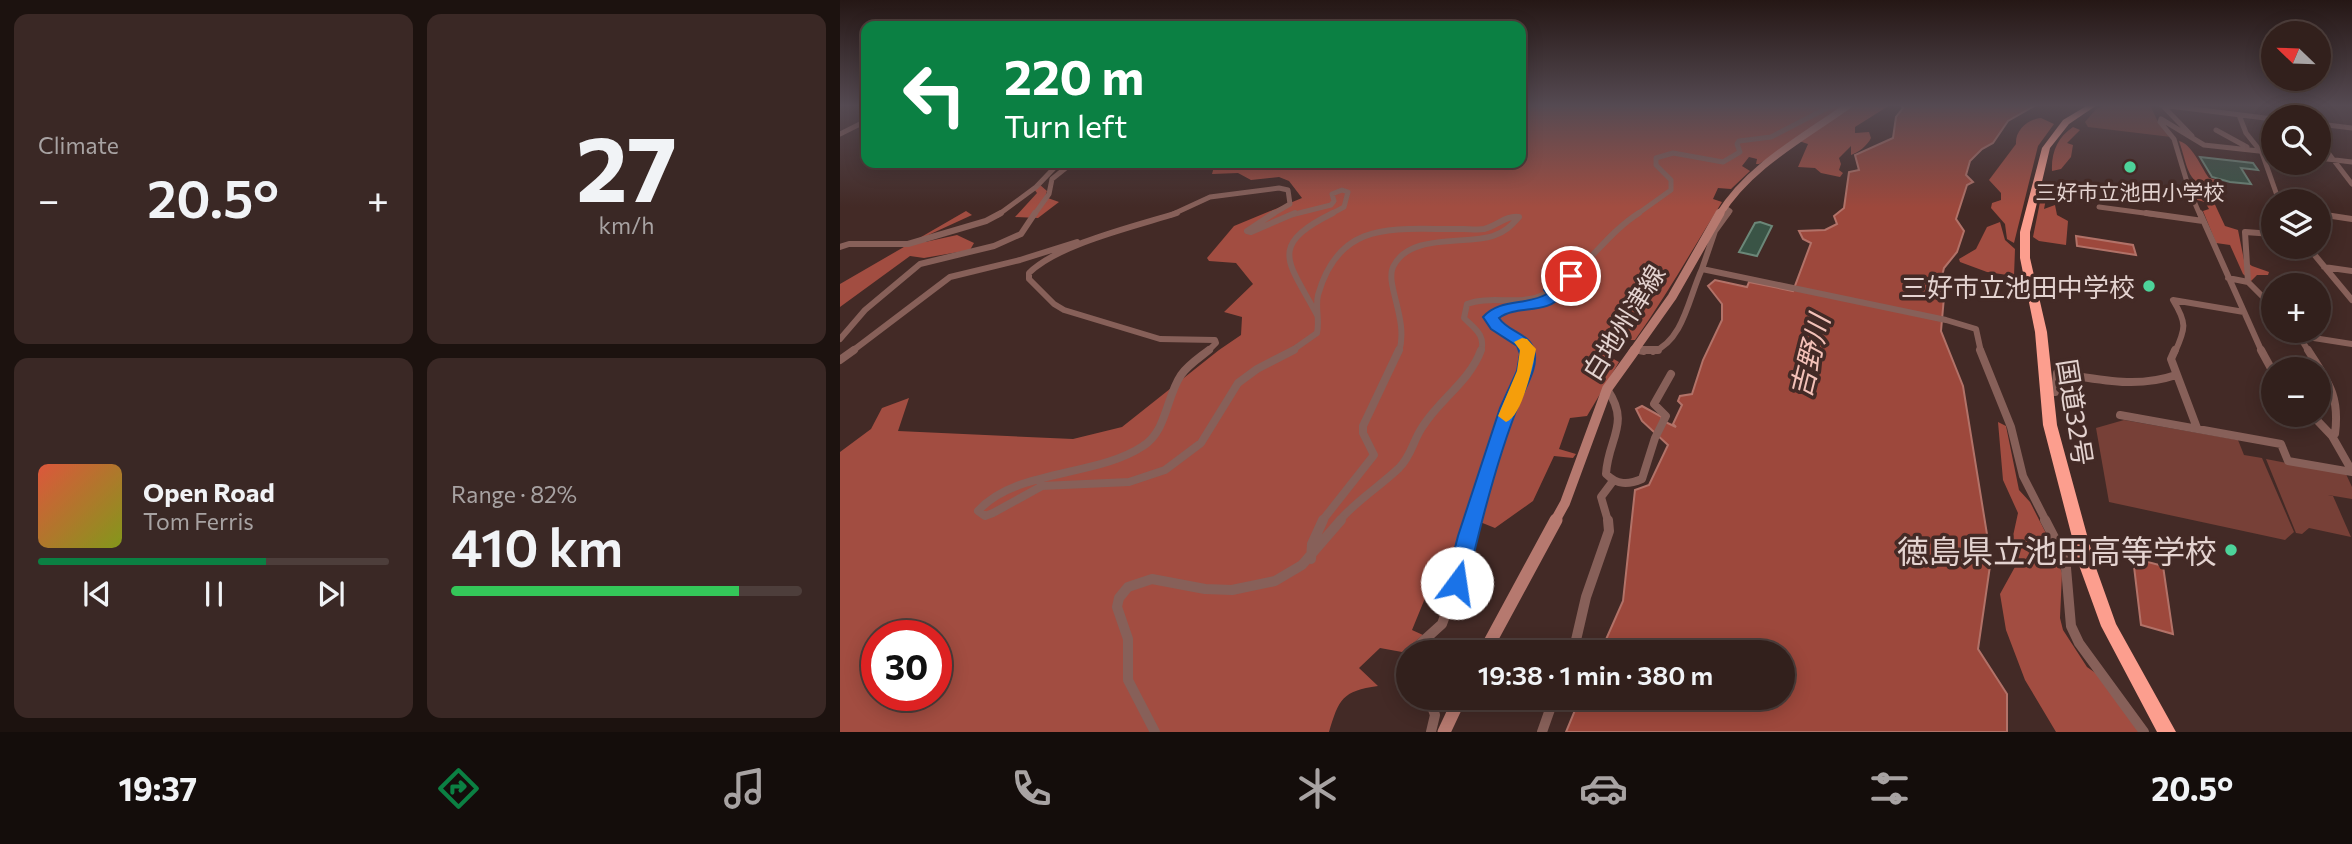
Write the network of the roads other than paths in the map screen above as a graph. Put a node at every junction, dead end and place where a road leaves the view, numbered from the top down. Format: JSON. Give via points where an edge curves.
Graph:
{"nodes":[{"id":1,"x":1754,"y":139,"type":"edge"},
{"id":2,"x":1802,"y":139,"type":"edge"},
{"id":3,"x":2050,"y":139,"type":"edge"},
{"id":4,"x":2174,"y":139,"type":"edge"},
{"id":5,"x":2194,"y":139,"type":"edge"},
{"id":6,"x":2197,"y":139,"type":"edge"},
{"id":7,"x":2235,"y":139,"type":"edge"},
{"id":8,"x":2251,"y":139,"type":"edge"},
{"id":9,"x":2216,"y":146,"type":"junction"},
{"id":10,"x":2260,"y":151,"type":"junction"},
{"id":11,"x":2331,"y":154,"type":"edge"},
{"id":12,"x":2331,"y":159,"type":"edge"},
{"id":13,"x":2336,"y":160,"type":"junction"},
{"id":14,"x":2352,"y":162,"type":"edge"},
{"id":15,"x":1054,"y":168,"type":"edge"},
{"id":16,"x":1066,"y":168,"type":"edge"},
{"id":17,"x":2352,"y":184,"type":"edge"},
{"id":18,"x":2275,"y":189,"type":"edge"},
{"id":19,"x":1724,"y":207,"type":"junction"},
{"id":20,"x":2099,"y":207,"type":"dead end"},
{"id":21,"x":2331,"y":216,"type":"edge"},
{"id":22,"x":2352,"y":219,"type":"edge"},
{"id":23,"x":2203,"y":221,"type":"junction"},
{"id":24,"x":2261,"y":233,"type":"edge"},
{"id":25,"x":1084,"y":243,"type":"junction"},
{"id":26,"x":840,"y":247,"type":"edge"},
{"id":27,"x":2318,"y":259,"type":"edge"},
{"id":28,"x":2324,"y":267,"type":"junction"},
{"id":29,"x":1702,"y":269,"type":"junction"},
{"id":30,"x":2352,"y":271,"type":"edge"},
{"id":31,"x":2228,"y":278,"type":"junction"},
{"id":32,"x":2248,"y":282,"type":"junction"},
{"id":33,"x":1551,"y":290,"type":"junction"},
{"id":34,"x":2261,"y":295,"type":"edge"},
{"id":35,"x":2352,"y":300,"type":"edge"},
{"id":36,"x":2244,"y":312,"type":"junction"},
{"id":37,"x":1317,"y":314,"type":"junction"},
{"id":38,"x":840,"y":339,"type":"edge"},
{"id":39,"x":2331,"y":340,"type":"edge"},
{"id":40,"x":2304,"y":343,"type":"edge"},
{"id":41,"x":2352,"y":344,"type":"edge"},
{"id":42,"x":1634,"y":350,"type":"junction"},
{"id":43,"x":2266,"y":357,"type":"edge"},
{"id":44,"x":840,"y":360,"type":"edge"},
{"id":45,"x":1671,"y":374,"type":"dead end"},
{"id":46,"x":2176,"y":375,"type":"junction"},
{"id":47,"x":1607,"y":389,"type":"junction"},
{"id":48,"x":2047,"y":391,"type":"junction"},
{"id":49,"x":2120,"y":415,"type":"dead end"},
{"id":50,"x":2323,"y":427,"type":"edge"},
{"id":51,"x":2197,"y":428,"type":"junction"},
{"id":52,"x":2332,"y":436,"type":"junction"},
{"id":53,"x":2352,"y":471,"type":"edge"},
{"id":54,"x":1613,"y":481,"type":"junction"},
{"id":55,"x":1311,"y":559,"type":"junction"},
{"id":56,"x":1425,"y":640,"type":"edge"},
{"id":57,"x":1491,"y":640,"type":"edge"},
{"id":58,"x":1576,"y":640,"type":"edge"},
{"id":59,"x":1435,"y":710,"type":"edge"},
{"id":60,"x":1454,"y":710,"type":"edge"},
{"id":61,"x":1550,"y":710,"type":"edge"},
{"id":62,"x":1155,"y":732,"type":"edge"},
{"id":63,"x":1431,"y":732,"type":"edge"},
{"id":64,"x":1444,"y":732,"type":"edge"},
{"id":65,"x":1542,"y":732,"type":"edge"},
{"id":66,"x":2144,"y":732,"type":"edge"},
{"id":67,"x":2167,"y":732,"type":"edge"}],
"edges":[{"from":1,"to":33,"type":"street","via":[[1739,141],[1740,152],[1723,162],[1678,154],[1656,158],[1656,165],[1672,184],[1666,196],[1630,219],[1590,261]]},
{"from":2,"to":19,"type":"main road","name":"白地州津線","via":[[1756,172]]},
{"from":3,"to":48,"type":"highway","name":"国道32号","via":[[2025,232],[2025,258],[2041,332]]},
{"from":4,"to":23,"type":"street"},
{"from":5,"to":9,"type":"street"},
{"from":6,"to":9,"type":"street"},
{"from":7,"to":10,"type":"street"},
{"from":8,"to":10,"type":"street"},
{"from":9,"to":10,"type":"street"},
{"from":10,"to":18,"type":"street"},
{"from":11,"to":13,"type":"street"},
{"from":12,"to":13,"type":"street"},
{"from":13,"to":14,"type":"street"},
{"from":13,"to":17,"type":"street"},
{"from":15,"to":26,"type":"street","via":[[986,221],[917,242]]},
{"from":16,"to":38,"type":"street","via":[[1052,179],[1049,194],[1021,234],[994,246],[920,264],[865,310]]},
{"from":19,"to":29,"type":"street","via":[[1730,211],[1715,231]]},
{"from":19,"to":42,"type":"main road","name":"白地州津線","via":[[1672,297]]},
{"from":20,"to":23,"type":"street"},
{"from":21,"to":22,"type":"street"},
{"from":23,"to":31,"type":"street"},
{"from":24,"to":32,"type":"street","via":[[2245,232]]},
{"from":25,"to":37,"type":"street","via":[[1181,212],[1210,197],[1288,190],[1290,204],[1250,227],[1247,231],[1251,232],[1301,211],[1331,205],[1334,191],[1346,190],[1344,207],[1300,230],[1288,248],[1288,259]]},
{"from":25,"to":37,"type":"street","via":[[1029,273],[1030,281],[1054,304],[1155,338],[1210,338],[1216,343],[1183,372],[1145,446],[1106,464],[1019,487],[981,504],[980,514],[993,513],[1052,484],[1131,484],[1170,467],[1208,435],[1237,383],[1273,357],[1315,336]]},
{"from":25,"to":44,"type":"street","via":[[950,276]]},
{"from":27,"to":28,"type":"street"},
{"from":28,"to":30,"type":"street"},
{"from":28,"to":35,"type":"street"},
{"from":29,"to":42,"type":"street","via":[[1666,346],[1657,351]]},
{"from":29,"to":66,"type":"street","via":[[1946,320],[1977,331],[1983,362],[1998,389],[2023,476],[2061,551],[2071,626]]},
{"from":31,"to":32,"type":"street"},
{"from":31,"to":36,"type":"street"},
{"from":32,"to":34,"type":"street"},
{"from":33,"to":55,"type":"street","via":[[1529,299],[1467,304],[1464,318],[1484,342],[1469,372],[1424,424],[1407,460],[1350,508]]},
{"from":33,"to":56,"type":"street","via":[[1554,296],[1542,303],[1501,309],[1490,317],[1528,349],[1525,371],[1509,408],[1442,624]]},
{"from":36,"to":43,"type":"street"},
{"from":36,"to":46,"type":"street","via":[[2174,300],[2185,330],[2171,359]]},
{"from":37,"to":55,"type":"street","via":[[1318,295],[1331,258],[1360,237],[1393,230],[1485,229],[1512,216],[1520,218],[1492,237],[1422,248],[1394,265],[1403,334],[1363,426],[1374,455],[1330,510],[1309,548]]},
{"from":39,"to":41,"type":"street"},
{"from":40,"to":52,"type":"street","via":[[2338,409]]},
{"from":42,"to":47,"type":"main road","name":"白地州津線"},
{"from":45,"to":54,"type":"street","via":[[1654,404],[1666,416],[1642,479],[1627,484]]},
{"from":46,"to":48,"type":"street","via":[[2133,384],[2057,373],[2055,392]]},
{"from":46,"to":51,"type":"street"},
{"from":47,"to":54,"type":"street","via":[[1621,422],[1605,470]]},
{"from":47,"to":57,"type":"main road","name":"白地州津線","via":[[1565,503]]},
{"from":48,"to":67,"type":"highway","name":"国道32号","via":[[2050,425],[2092,580],[2109,626]]},
{"from":49,"to":51,"type":"street"},
{"from":50,"to":52,"type":"street"},
{"from":51,"to":53,"type":"street","via":[[2281,444],[2288,461]]},
{"from":52,"to":53,"type":"street"},
{"from":54,"to":58,"type":"street","via":[[1601,497],[1609,530]]},
{"from":55,"to":62,"type":"street","via":[[1274,581],[1239,589],[1214,590],[1154,579],[1137,583],[1119,598],[1117,608],[1128,636],[1128,680]]},
{"from":59,"to":63,"type":"street"},
{"from":60,"to":64,"type":"main road"},
{"from":61,"to":65,"type":"street"}]}
